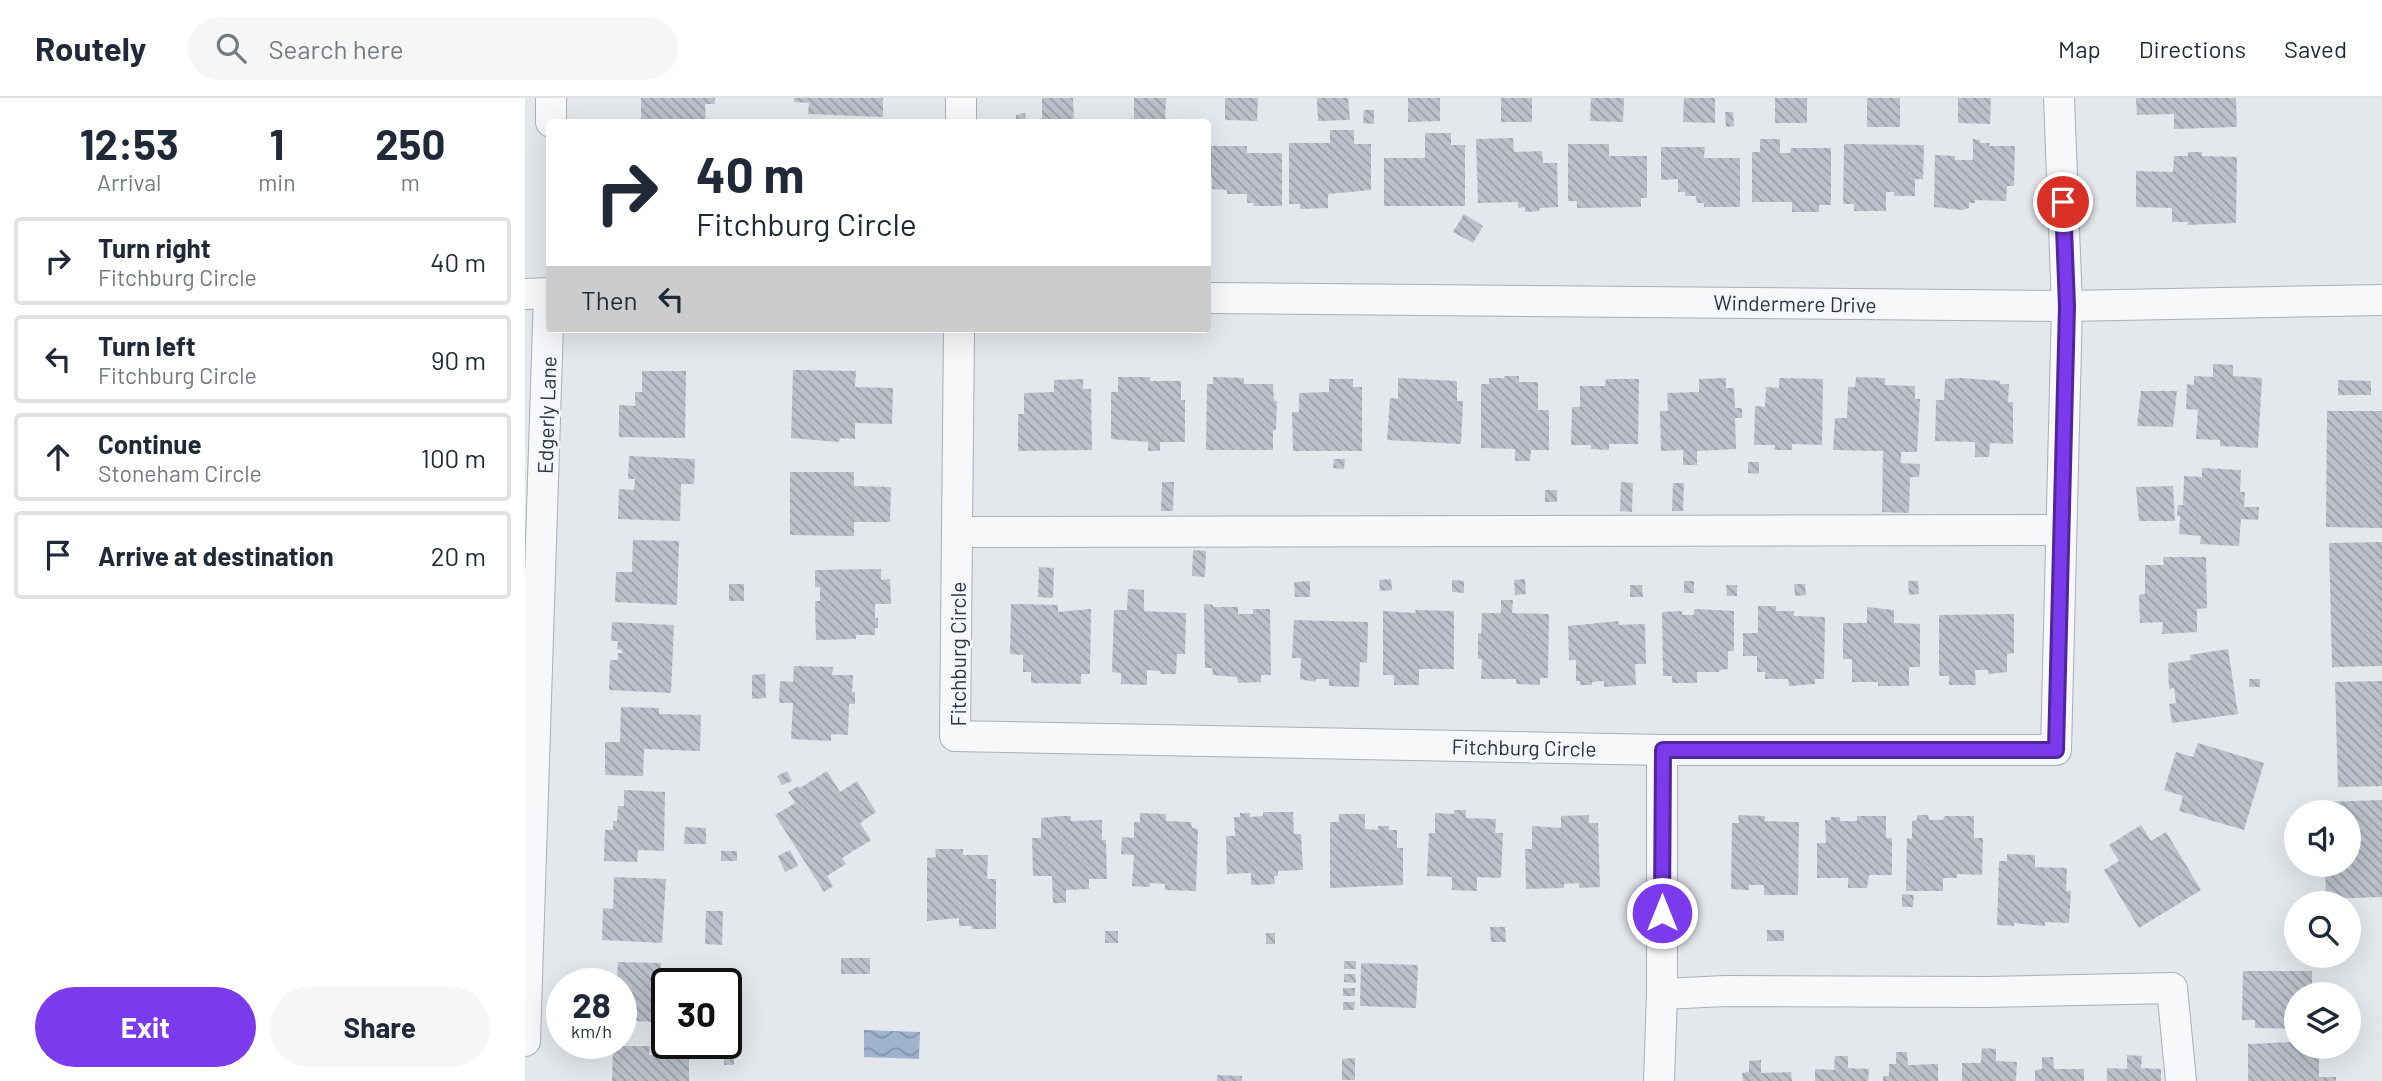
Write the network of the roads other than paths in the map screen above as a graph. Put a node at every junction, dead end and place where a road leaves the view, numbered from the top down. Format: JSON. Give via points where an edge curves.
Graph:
{"nodes":[{"id":1,"x":551,"y":98,"type":"edge"},
{"id":2,"x":961,"y":98,"type":"edge"},
{"id":3,"x":2059,"y":98,"type":"edge"},
{"id":4,"x":551,"y":119,"type":"edge"},
{"id":5,"x":961,"y":119,"type":"edge"},
{"id":6,"x":546,"y":293,"type":"edge"},
{"id":7,"x":525,"y":295,"type":"edge"},
{"id":8,"x":1211,"y":298,"type":"edge"},
{"id":9,"x":2382,"y":300,"type":"edge"},
{"id":10,"x":2067,"y":306,"type":"junction"},
{"id":11,"x":547,"y":333,"type":"edge"},
{"id":12,"x":959,"y":333,"type":"edge"},
{"id":13,"x":2061,"y":530,"type":"junction"},
{"id":14,"x":957,"y":532,"type":"junction"},
{"id":15,"x":530,"y":742,"type":"edge"},
{"id":16,"x":1663,"y":750,"type":"junction"},
{"id":17,"x":1662,"y":995,"type":"junction"},
{"id":18,"x":525,"y":1041,"type":"edge"},
{"id":19,"x":1659,"y":1081,"type":"edge"},
{"id":20,"x":2181,"y":1081,"type":"edge"}],
"edges":[{"from":1,"to":4,"type":"street"},
{"from":2,"to":5,"type":"street"},
{"from":3,"to":10,"type":"street","name":"Fitchburg Circle"},
{"from":6,"to":7,"type":"street"},
{"from":8,"to":10,"type":"street","name":"Windermere Drive"},
{"from":9,"to":10,"type":"street","name":"Windermere Drive"},
{"from":10,"to":13,"type":"street","name":"Fitchburg Circle"},
{"from":11,"to":15,"type":"street","name":"Edgerly Lane"},
{"from":12,"to":14,"type":"street","name":"Fitchburg Circle"},
{"from":13,"to":14,"type":"street"},
{"from":13,"to":16,"type":"street","name":"Fitchburg Circle","via":[[2056,750]]},
{"from":14,"to":16,"type":"street","name":"Fitchburg Circle","via":[[955,736]]},
{"from":15,"to":18,"type":"street","name":"Edgerly Lane"},
{"from":16,"to":17,"type":"street"},
{"from":17,"to":19,"type":"street"},
{"from":17,"to":20,"type":"street","via":[[2172,988]]}]}
